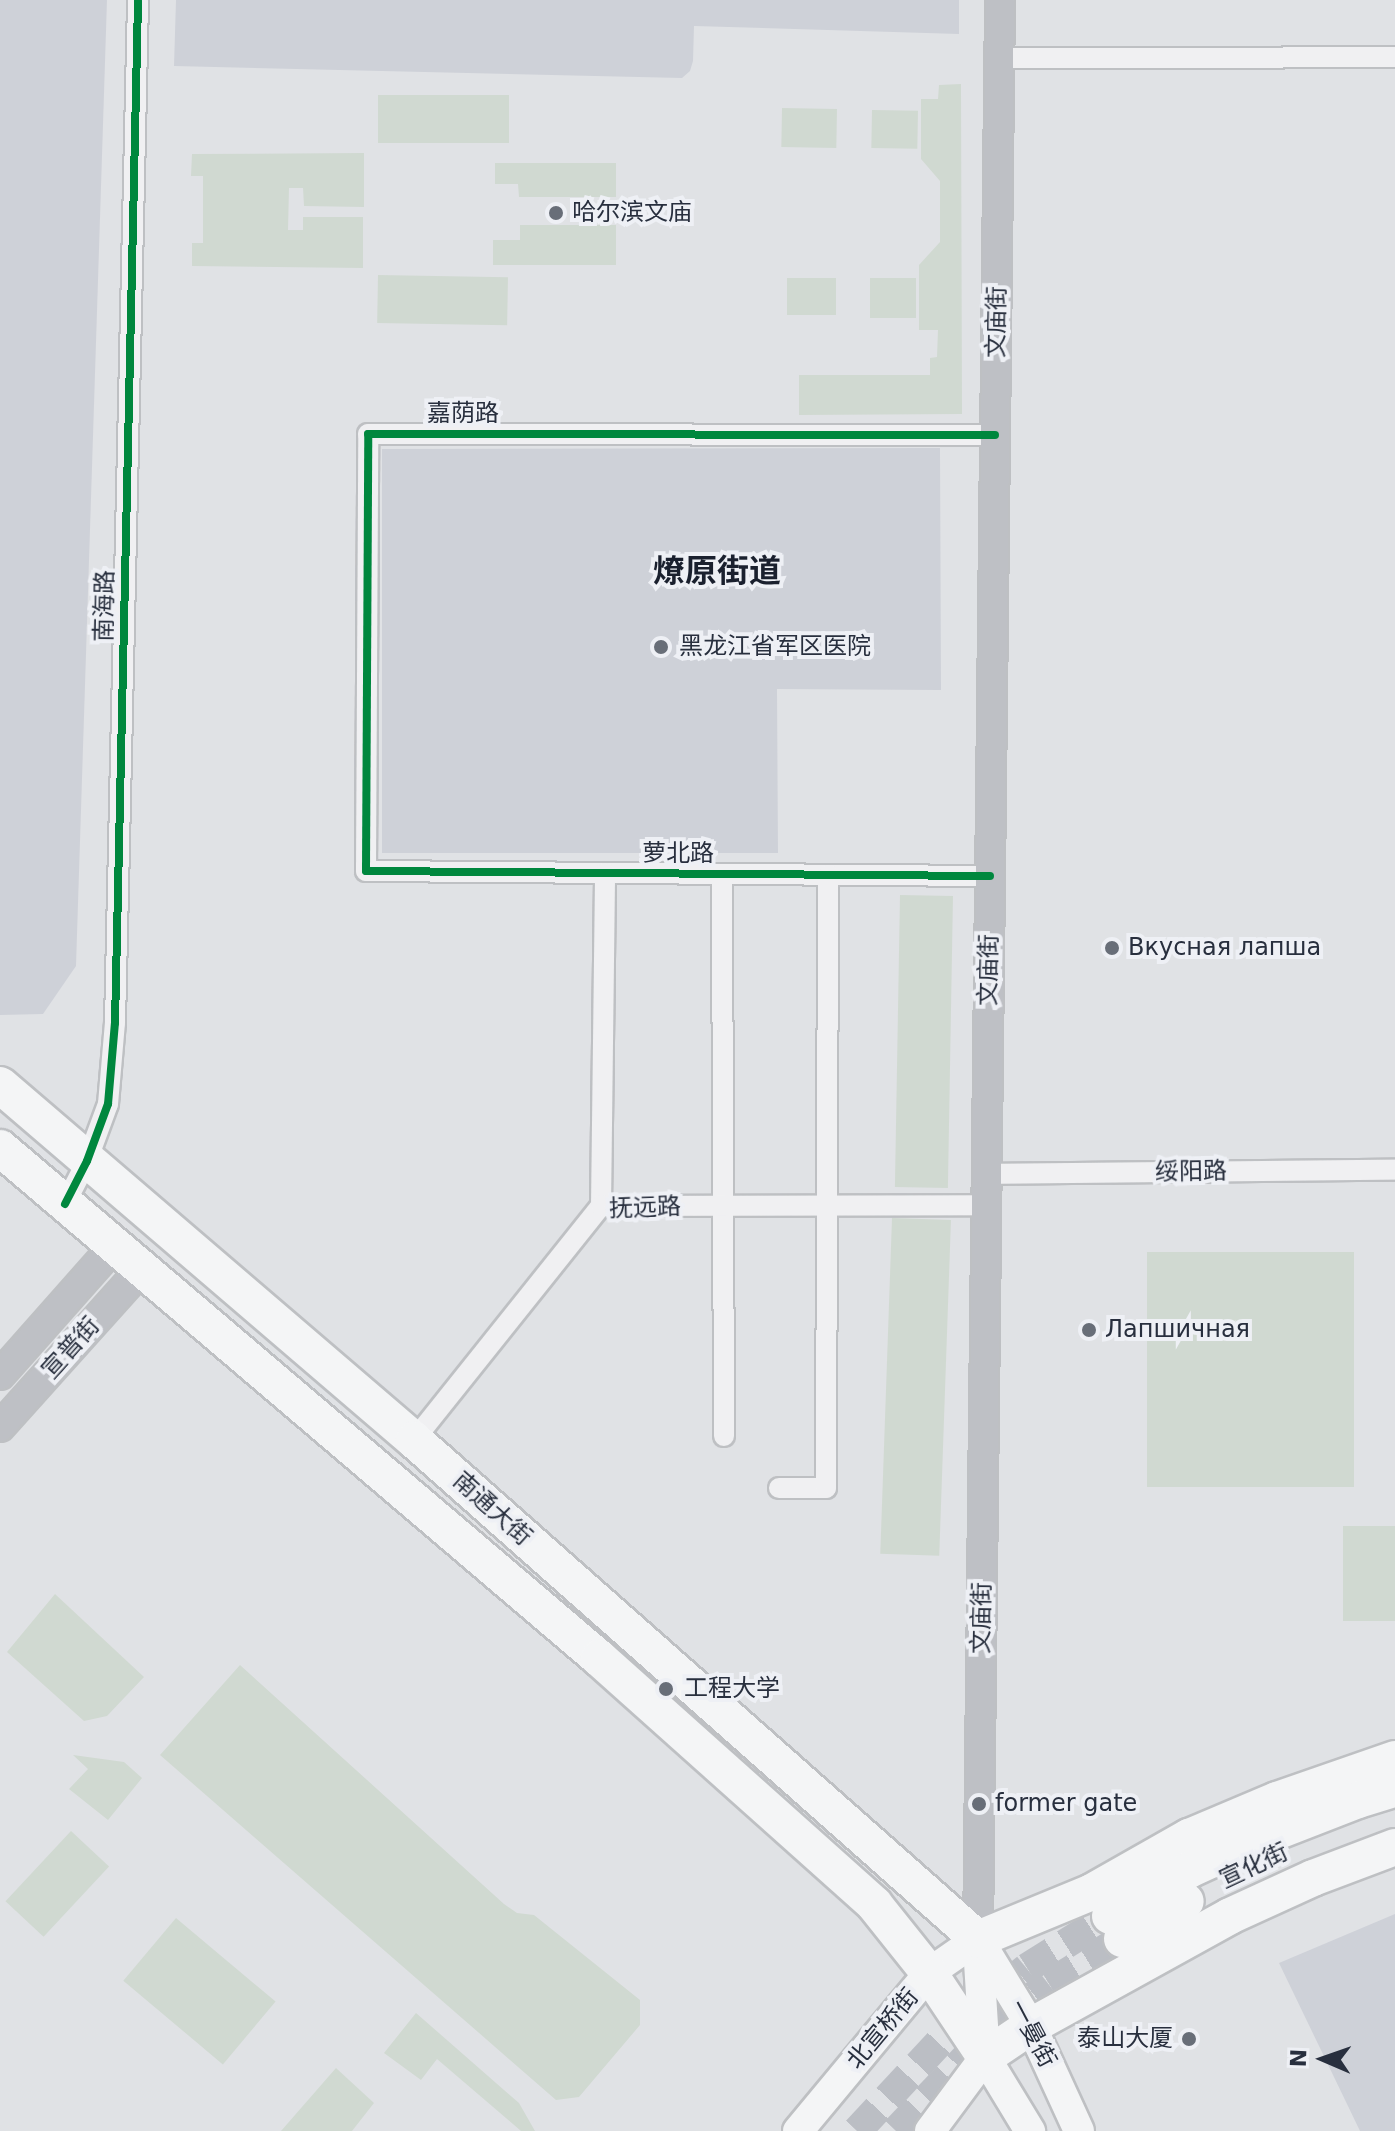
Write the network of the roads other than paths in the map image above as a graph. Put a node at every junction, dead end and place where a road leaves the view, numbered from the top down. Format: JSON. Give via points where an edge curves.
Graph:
{"nodes":[{"id":1,"x":138,"y":0,"type":"edge"},
{"id":2,"x":1000,"y":0,"type":"edge"},
{"id":3,"x":1395,"y":57,"type":"edge"},
{"id":4,"x":1000,"y":58,"type":"junction"},
{"id":5,"x":995,"y":435,"type":"junction"},
{"id":6,"x":366,"y":871,"type":"joint"},
{"id":7,"x":605,"y":873,"type":"junction"},
{"id":8,"x":722,"y":874,"type":"junction"},
{"id":9,"x":828,"y":875,"type":"junction"},
{"id":10,"x":990,"y":876,"type":"junction"},
{"id":11,"x":0,"y":1085,"type":"edge"},
{"id":12,"x":0,"y":1148,"type":"edge"},
{"id":13,"x":87,"y":1161,"type":"junction"},
{"id":14,"x":1395,"y":1170,"type":"edge"},
{"id":15,"x":987,"y":1174,"type":"junction"},
{"id":16,"x":65,"y":1204,"type":"junction"},
{"id":17,"x":986,"y":1205,"type":"junction"},
{"id":18,"x":601,"y":1206,"type":"junction"},
{"id":19,"x":722,"y":1206,"type":"junction"},
{"id":20,"x":826,"y":1206,"type":"junction"},
{"id":21,"x":114,"y":1246,"type":"junction"},
{"id":22,"x":142,"y":1269,"type":"junction"},
{"id":23,"x":0,"y":1375,"type":"edge"},
{"id":24,"x":0,"y":1427,"type":"edge"},
{"id":25,"x":724,"y":1436,"type":"dead end"},
{"id":26,"x":414,"y":1440,"type":"junction"},
{"id":27,"x":779,"y":1488,"type":"dead end"},
{"id":28,"x":1395,"y":1759,"type":"edge"},
{"id":29,"x":1395,"y":1789,"type":"edge"},
{"id":30,"x":1395,"y":1813,"type":"edge"},
{"id":31,"x":1395,"y":1847,"type":"edge"},
{"id":32,"x":978,"y":1939,"type":"junction"},
{"id":33,"x":929,"y":1973,"type":"junction"},
{"id":34,"x":1031,"y":2026,"type":"junction"},
{"id":35,"x":985,"y":2057,"type":"junction"},
{"id":36,"x":798,"y":2131,"type":"edge"},
{"id":37,"x":930,"y":2131,"type":"edge"},
{"id":38,"x":1030,"y":2131,"type":"edge"},
{"id":39,"x":1079,"y":2131,"type":"edge"}],
"edges":[{"from":1,"to":13,"type":"street","name":"南海路","via":[[115,1023],[108,1104]]},
{"from":2,"to":4,"type":"main road","name":"文庙街"},
{"from":3,"to":4,"type":"street"},
{"from":4,"to":5,"type":"main road","name":"文庙街"},
{"from":5,"to":6,"type":"street","name":"嘉荫路","via":[[368,434]]},
{"from":5,"to":10,"type":"main road","name":"文庙街"},
{"from":6,"to":7,"type":"street","name":"萝北路"},
{"from":7,"to":8,"type":"street","name":"萝北路"},
{"from":7,"to":18,"type":"street"},
{"from":8,"to":9,"type":"street","name":"萝北路"},
{"from":8,"to":19,"type":"street"},
{"from":9,"to":10,"type":"street","name":"萝北路"},
{"from":9,"to":20,"type":"street"},
{"from":10,"to":15,"type":"main road","name":"文庙街"},
{"from":11,"to":13,"type":"highway","name":"南通大街"},
{"from":12,"to":16,"type":"highway","name":"南通大街"},
{"from":13,"to":16,"type":"street","name":"南海路"},
{"from":13,"to":26,"type":"highway","name":"南通大街"},
{"from":14,"to":15,"type":"street","name":"绥阳路"},
{"from":15,"to":17,"type":"main road","name":"文庙街"},
{"from":16,"to":21,"type":"highway","name":"南通大街"},
{"from":17,"to":20,"type":"street","name":"抚远路"},
{"from":17,"to":32,"type":"main road","name":"文庙街"},
{"from":18,"to":19,"type":"street","name":"抚远路"},
{"from":18,"to":26,"type":"street","name":"抚远路"},
{"from":19,"to":20,"type":"street","name":"抚远路"},
{"from":19,"to":25,"type":"street"},
{"from":20,"to":27,"type":"street","via":[[826,1488]]},
{"from":21,"to":22,"type":"highway","name":"南通大街"},
{"from":21,"to":23,"type":"main road","name":"宣普街"},
{"from":22,"to":24,"type":"main road","name":"宣普街"},
{"from":22,"to":33,"type":"highway","name":"南通大街","via":[[599,1658],[874,1904]]},
{"from":26,"to":32,"type":"highway","name":"南通大街"},
{"from":28,"to":32,"type":"highway","via":[[1189,1837],[1092,1892]]},
{"from":29,"to":30,"type":"highway","name":"宣化街","via":[[1189,1870],[1116,1928],[1297,1846]]},
{"from":31,"to":34,"type":"highway","via":[[1230,1916]]},
{"from":32,"to":33,"type":"main road","name":"北宣桥街"},
{"from":32,"to":34,"type":"main road","name":"一曼街"},
{"from":32,"to":35,"type":"main road"},
{"from":33,"to":35,"type":"highway","name":"一曼街"},
{"from":33,"to":36,"type":"main road","name":"北宣桥街"},
{"from":34,"to":35,"type":"highway"},
{"from":34,"to":39,"type":"main road","name":"一曼街"},
{"from":35,"to":37,"type":"main road"},
{"from":35,"to":38,"type":"main road","name":"一曼街"}]}
